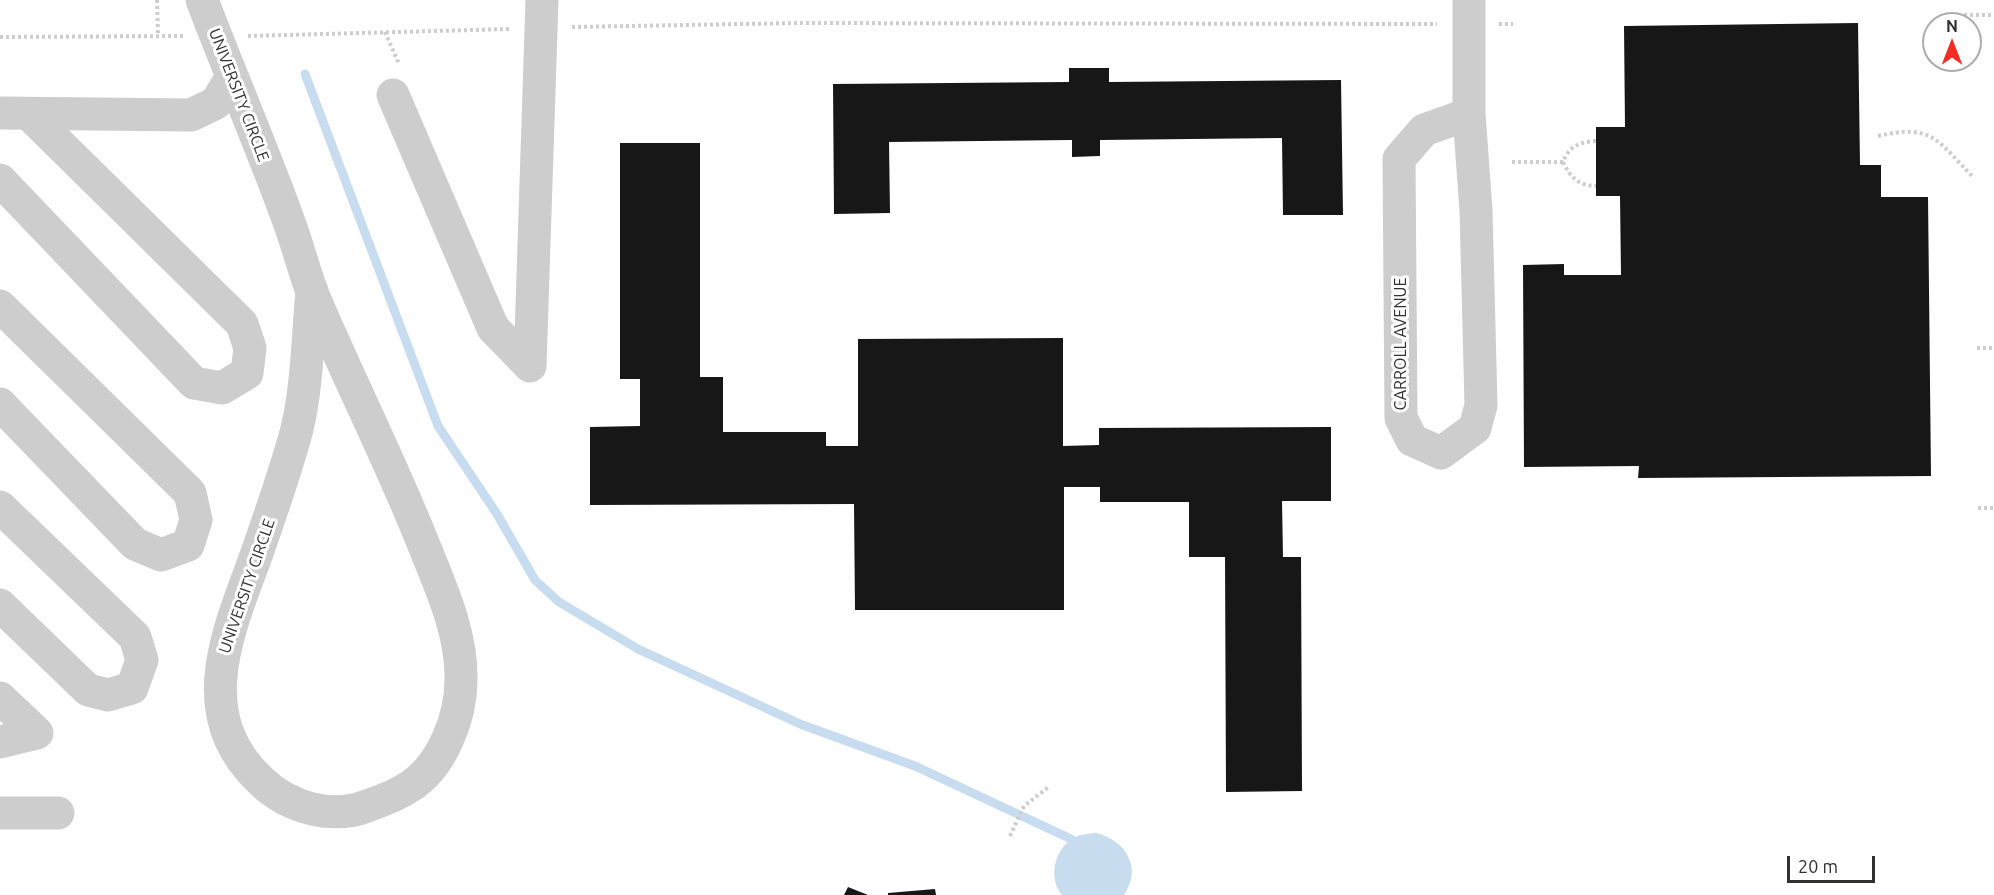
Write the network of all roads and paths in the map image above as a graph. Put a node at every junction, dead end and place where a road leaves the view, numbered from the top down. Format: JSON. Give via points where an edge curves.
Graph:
{"nodes":[{"id":1,"x":157,"y":0,"type":"edge"},
{"id":2,"x":202,"y":0,"type":"edge"},
{"id":3,"x":1469,"y":0,"type":"edge"},
{"id":4,"x":542,"y":14,"type":"edge"},
{"id":5,"x":1413,"y":24,"type":"dead end"},
{"id":6,"x":256,"y":36,"type":"dead end"},
{"id":7,"x":0,"y":37,"type":"edge"},
{"id":8,"x":231,"y":78,"type":"junction"},
{"id":9,"x":393,"y":95,"type":"dead end"},
{"id":10,"x":14,"y":114,"type":"edge"},
{"id":11,"x":1469,"y":114,"type":"junction"},
{"id":12,"x":1878,"y":136,"type":"dead end"},
{"id":13,"x":1596,"y":141,"type":"dead end"},
{"id":14,"x":1512,"y":162,"type":"dead end"},
{"id":15,"x":1563,"y":162,"type":"junction"},
{"id":16,"x":1974,"y":178,"type":"dead end"},
{"id":17,"x":0,"y":180,"type":"edge"},
{"id":18,"x":1596,"y":186,"type":"dead end"},
{"id":19,"x":312,"y":291,"type":"junction"},
{"id":20,"x":0,"y":306,"type":"edge"},
{"id":21,"x":1977,"y":348,"type":"dead end"},
{"id":22,"x":1994,"y":348,"type":"edge"},
{"id":23,"x":0,"y":404,"type":"edge"},
{"id":24,"x":0,"y":507,"type":"edge"},
{"id":25,"x":1978,"y":508,"type":"dead end"},
{"id":26,"x":1994,"y":508,"type":"edge"},
{"id":27,"x":0,"y":604,"type":"edge"},
{"id":28,"x":0,"y":698,"type":"edge"},
{"id":29,"x":0,"y":742,"type":"edge"},
{"id":30,"x":1050,"y":786,"type":"dead end"},
{"id":31,"x":0,"y":813,"type":"edge"},
{"id":32,"x":58,"y":813,"type":"dead end"},
{"id":33,"x":1010,"y":836,"type":"dead end"}],
"edges":[{"from":1,"to":7,"type":"path","via":[[158,36]]},
{"from":2,"to":8,"type":"street","name":"UNIVERSITY CIRCLE"},
{"from":3,"to":11,"type":"street","name":"CARROLL AVENUE"},
{"from":4,"to":5,"type":"path","via":[[797,23]]},
{"from":4,"to":6,"type":"path"},
{"from":4,"to":9,"type":"street","via":[[530,366],[493,328]]},
{"from":8,"to":10,"type":"street","via":[[216,103],[191,115]]},
{"from":8,"to":19,"type":"street","name":"UNIVERSITY CIRCLE","via":[[289,222]]},
{"from":10,"to":17,"type":"street","via":[[242,324],[250,348],[247,373],[222,388],[194,383]]},
{"from":11,"to":11,"type":"street","name":"CARROLL AVENUE","via":[[1424,130],[1399,159],[1401,418],[1412,440],[1441,453],[1475,428],[1481,405],[1476,210]]},
{"from":12,"to":16,"type":"path","via":[[1921,131]]},
{"from":13,"to":15,"type":"path","via":[[1571,148]]},
{"from":14,"to":15,"type":"path"},
{"from":15,"to":18,"type":"path","via":[[1574,179],[1584,186]]},
{"from":19,"to":19,"type":"street","name":"UNIVERSITY CIRCLE","via":[[298,425],[228,633],[220,705],[227,732],[241,760],[284,800],[320,810],[356,810],[408,788],[427,771],[458,715],[461,669],[444,596]]},
{"from":20,"to":23,"type":"street","via":[[190,493],[196,520],[188,545],[161,555],[135,544]]},
{"from":21,"to":22,"type":"path"},
{"from":24,"to":27,"type":"street","via":[[135,637],[142,660],[132,688],[108,695],[88,690]]},
{"from":25,"to":26,"type":"path"},
{"from":28,"to":29,"type":"street","via":[[37,733]]},
{"from":30,"to":33,"type":"path","via":[[1024,806]]},
{"from":31,"to":32,"type":"street"}]}
